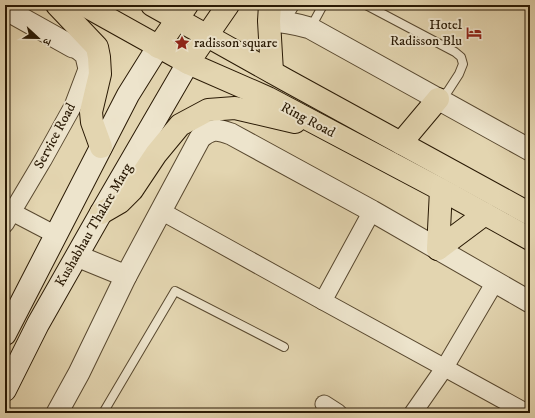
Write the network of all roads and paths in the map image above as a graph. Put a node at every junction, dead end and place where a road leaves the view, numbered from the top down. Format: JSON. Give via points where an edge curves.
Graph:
{"nodes":[{"id":1,"x":58,"y":5,"type":"edge"},
{"id":2,"x":84,"y":5,"type":"edge"},
{"id":3,"x":152,"y":5,"type":"edge"},
{"id":4,"x":228,"y":5,"type":"edge"},
{"id":5,"x":323,"y":5,"type":"edge"},
{"id":6,"x":366,"y":5,"type":"edge"},
{"id":7,"x":5,"y":9,"type":"edge"},
{"id":8,"x":182,"y":12,"type":"edge"},
{"id":9,"x":277,"y":13,"type":"edge"},
{"id":10,"x":310,"y":28,"type":"junction"},
{"id":11,"x":206,"y":35,"type":"junction"},
{"id":12,"x":73,"y":47,"type":"joint"},
{"id":13,"x":158,"y":47,"type":"junction"},
{"id":14,"x":188,"y":63,"type":"junction"},
{"id":15,"x":272,"y":72,"type":"junction"},
{"id":16,"x":438,"y":99,"type":"junction"},
{"id":17,"x":327,"y":130,"type":"junction"},
{"id":18,"x":401,"y":143,"type":"junction"},
{"id":19,"x":101,"y":147,"type":"junction"},
{"id":20,"x":530,"y":150,"type":"edge"},
{"id":21,"x":441,"y":190,"type":"junction"},
{"id":22,"x":372,"y":210,"type":"junction"},
{"id":23,"x":161,"y":211,"type":"junction"},
{"id":24,"x":101,"y":213,"type":"junction"},
{"id":25,"x":485,"y":214,"type":"junction"},
{"id":26,"x":530,"y":214,"type":"edge"},
{"id":27,"x":9,"y":218,"type":"edge"},
{"id":28,"x":56,"y":235,"type":"junction"},
{"id":29,"x":530,"y":239,"type":"edge"},
{"id":30,"x":438,"y":249,"type":"junction"},
{"id":31,"x":77,"y":256,"type":"junction"},
{"id":32,"x":126,"y":276,"type":"junction"},
{"id":33,"x":495,"y":282,"type":"junction"},
{"id":34,"x":323,"y":301,"type":"junction"},
{"id":35,"x":530,"y":302,"type":"edge"},
{"id":36,"x":5,"y":334,"type":"edge"},
{"id":37,"x":284,"y":347,"type":"dead end"},
{"id":38,"x":445,"y":367,"type":"junction"},
{"id":39,"x":5,"y":390,"type":"edge"},
{"id":40,"x":324,"y":404,"type":"dead end"},
{"id":41,"x":506,"y":408,"type":"edge"},
{"id":42,"x":57,"y":413,"type":"edge"},
{"id":43,"x":103,"y":413,"type":"edge"},
{"id":44,"x":338,"y":413,"type":"edge"},
{"id":45,"x":413,"y":413,"type":"edge"},
{"id":46,"x":527,"y":413,"type":"edge"}],
"edges":[{"from":1,"to":19,"type":"main road","via":[[97,46],[100,74],[92,122]]},
{"from":2,"to":13,"type":"main road","name":"Ring Road"},
{"from":3,"to":8,"type":"main road","name":"Ring Road"},
{"from":4,"to":11,"type":"main road"},
{"from":5,"to":10,"type":"lane"},
{"from":6,"to":16,"type":"lane","via":[[461,57],[463,64],[459,74],[448,91]]},
{"from":7,"to":12,"type":"street"},
{"from":8,"to":11,"type":"main road","name":"Ring Road"},
{"from":8,"to":13,"type":"main road"},
{"from":9,"to":10,"type":"street","via":[[294,23]]},
{"from":9,"to":15,"type":"main road"},
{"from":10,"to":16,"type":"street"},
{"from":11,"to":14,"type":"main road"},
{"from":11,"to":15,"type":"main road","name":"Ring Road"},
{"from":12,"to":27,"type":"street","name":"Service Road","via":[[84,56],[87,68],[73,106]]},
{"from":13,"to":14,"type":"main road","name":"Ring Road"},
{"from":13,"to":19,"type":"main road","name":"Kushabhau Thakre Marg","via":[[128,95]]},
{"from":14,"to":17,"type":"main road","name":"Ring Road","via":[[268,98]]},
{"from":14,"to":24,"type":"main road","name":"Kushabhau Thakre Marg"},
{"from":15,"to":18,"type":"main road","name":"Ring Road"},
{"from":16,"to":18,"type":"main road"},
{"from":16,"to":20,"type":"street"},
{"from":17,"to":21,"type":"main road","name":"Ring Road"},
{"from":17,"to":24,"type":"main road","via":[[235,108],[208,110],[180,126],[156,154],[132,190],[120,202]]},
{"from":18,"to":26,"type":"main road","name":"Ring Road"},
{"from":19,"to":28,"type":"main road","name":"Kushabhau Thakre Marg"},
{"from":21,"to":25,"type":"main road","name":"Ring Road"},
{"from":21,"to":30,"type":"main road"},
{"from":22,"to":23,"type":"street","via":[[231,134],[213,130],[200,138]]},
{"from":22,"to":30,"type":"street"},
{"from":22,"to":34,"type":"street"},
{"from":23,"to":32,"type":"street"},
{"from":23,"to":34,"type":"street"},
{"from":24,"to":31,"type":"main road","name":"Kushabhau Thakre Marg"},
{"from":25,"to":29,"type":"main road","name":"Ring Road"},
{"from":25,"to":30,"type":"main road"},
{"from":27,"to":28,"type":"street"},
{"from":28,"to":36,"type":"main road","name":"Kushabhau Thakre Marg"},
{"from":30,"to":33,"type":"street"},
{"from":31,"to":32,"type":"street"},
{"from":31,"to":39,"type":"main road","name":"Kushabhau Thakre Marg","via":[[38,324]]},
{"from":32,"to":42,"type":"street"},
{"from":33,"to":35,"type":"street"},
{"from":33,"to":38,"type":"street"},
{"from":34,"to":38,"type":"street"},
{"from":37,"to":43,"type":"lane","via":[[174,291]]},
{"from":38,"to":41,"type":"street"},
{"from":38,"to":45,"type":"street"},
{"from":40,"to":44,"type":"street"},
{"from":41,"to":46,"type":"street"}]}
